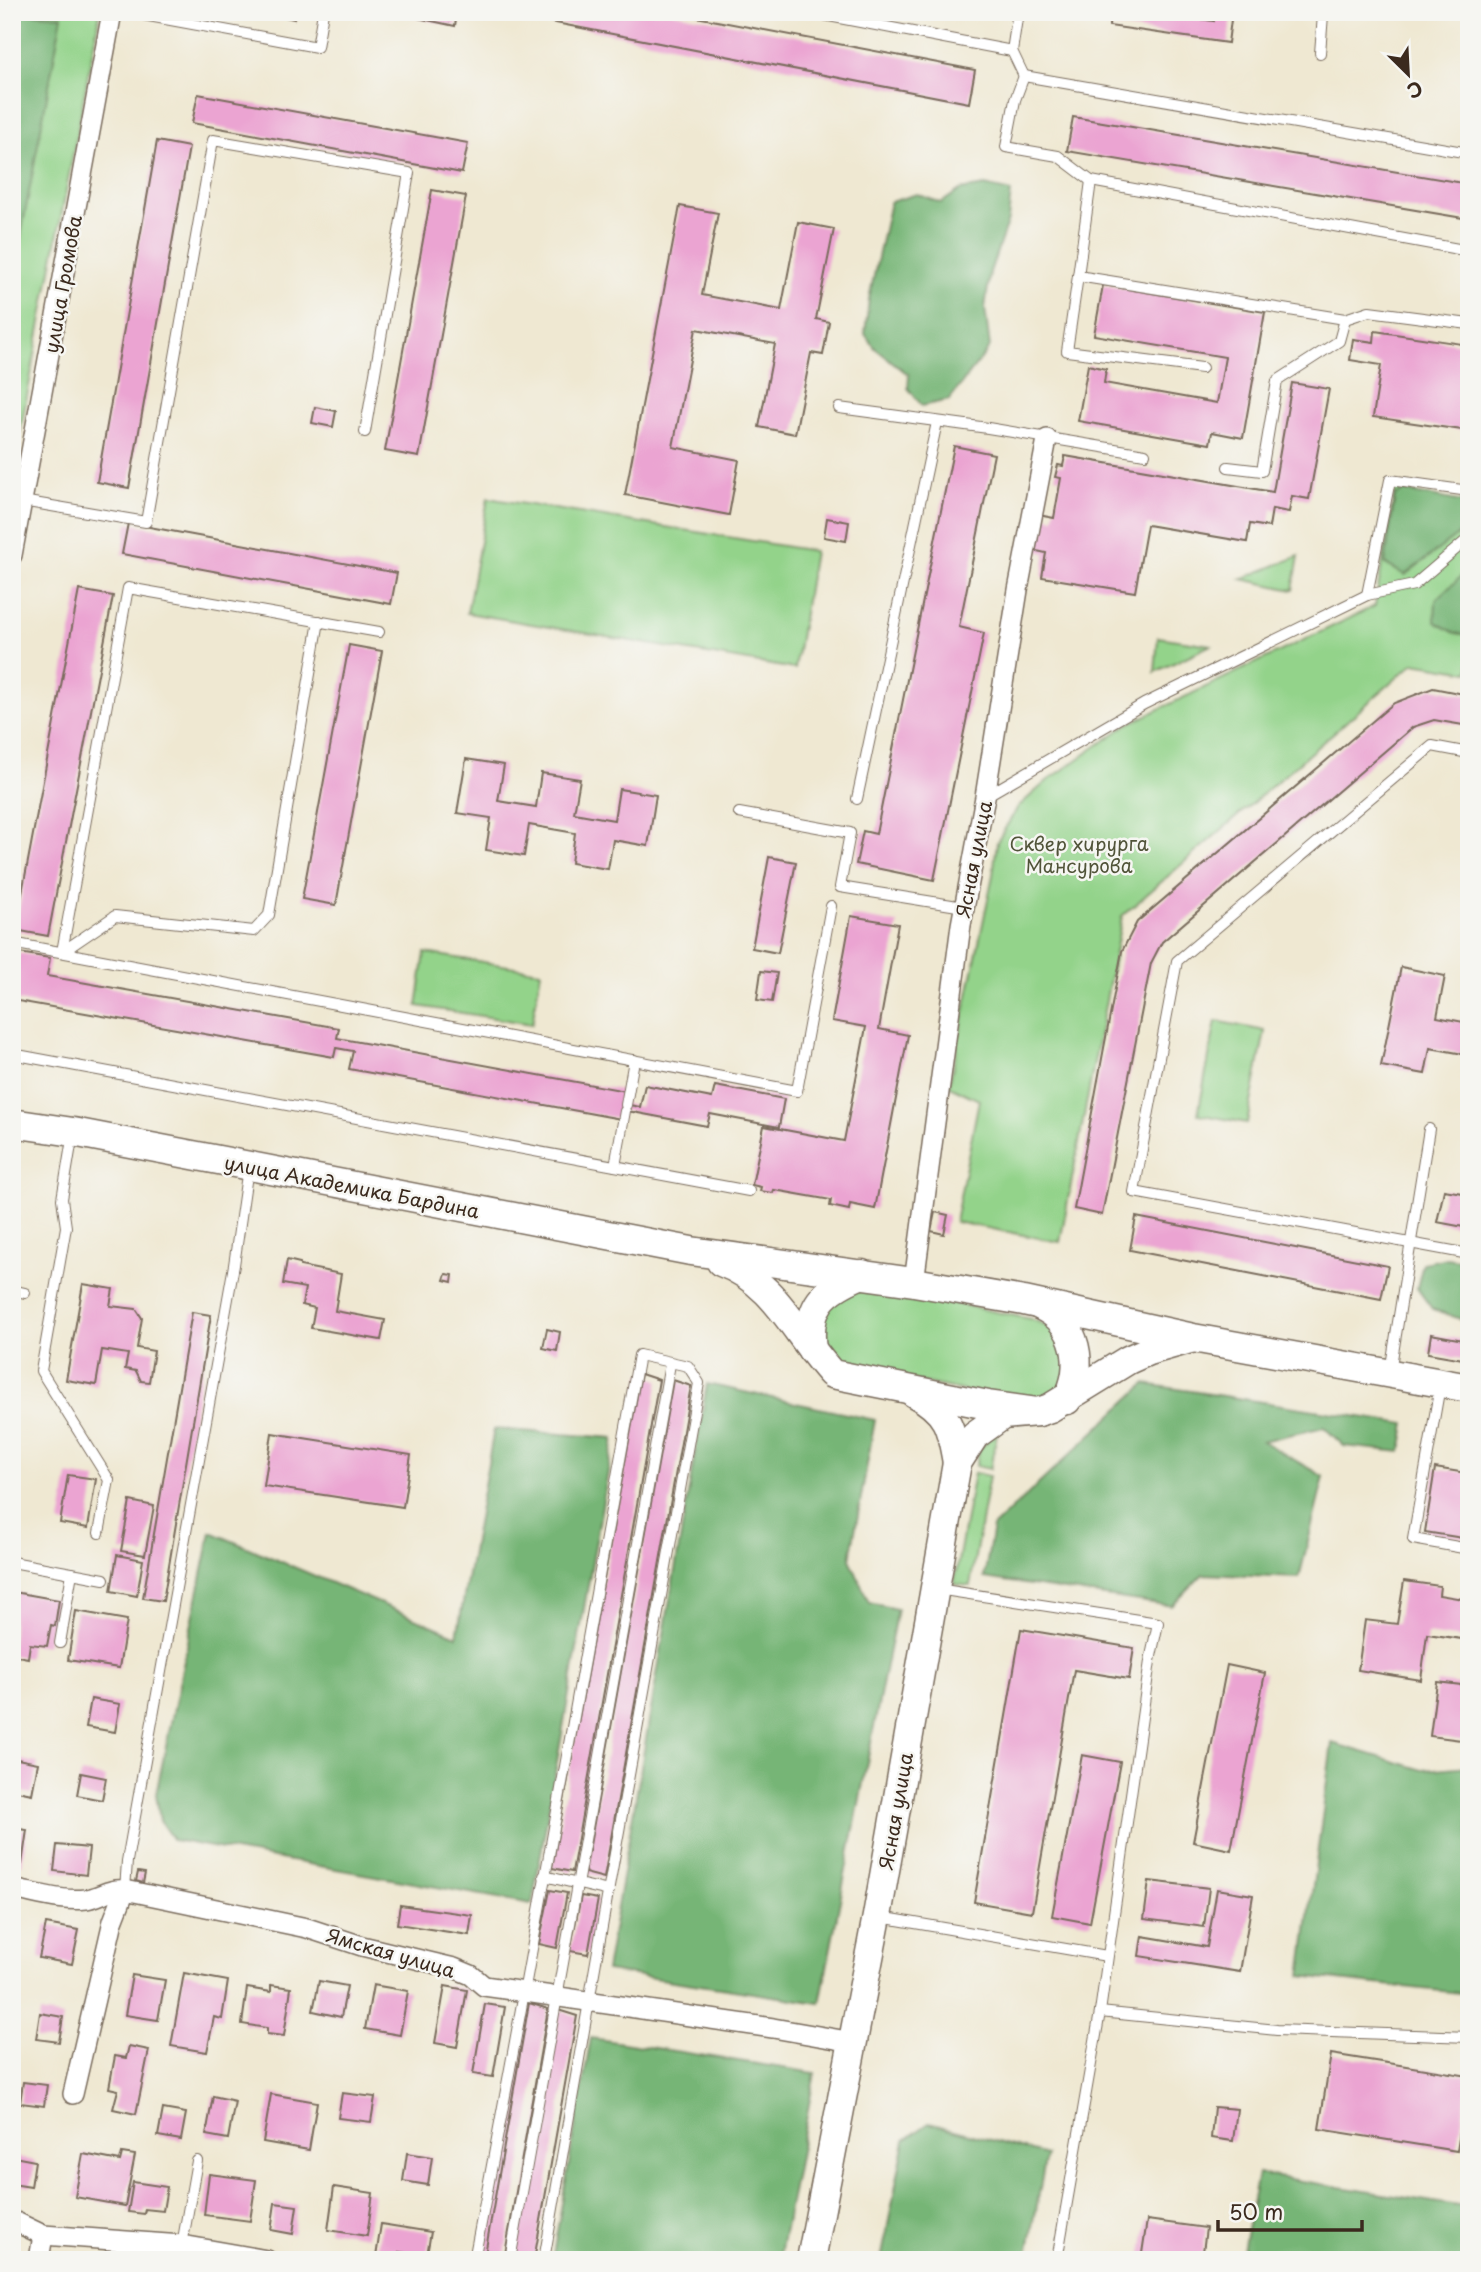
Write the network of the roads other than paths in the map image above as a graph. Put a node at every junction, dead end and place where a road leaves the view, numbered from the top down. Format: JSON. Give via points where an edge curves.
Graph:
{"nodes":[{"id":1,"x":112,"y":12,"type":"edge"},
{"id":2,"x":127,"y":12,"type":"edge"},
{"id":3,"x":323,"y":12,"type":"edge"},
{"id":4,"x":808,"y":12,"type":"edge"},
{"id":5,"x":1018,"y":12,"type":"edge"},
{"id":6,"x":1321,"y":12,"type":"edge"},
{"id":7,"x":1012,"y":51,"type":"junction"},
{"id":8,"x":1320,"y":53,"type":"dead end"},
{"id":9,"x":1024,"y":76,"type":"junction"},
{"id":10,"x":1469,"y":153,"type":"edge"},
{"id":11,"x":1091,"y":181,"type":"junction"},
{"id":12,"x":1469,"y":251,"type":"edge"},
{"id":13,"x":1078,"y":276,"type":"junction"},
{"id":14,"x":1345,"y":319,"type":"junction"},
{"id":15,"x":1469,"y":324,"type":"edge"},
{"id":16,"x":1202,"y":369,"type":"dead end"},
{"id":17,"x":839,"y":408,"type":"dead end"},
{"id":18,"x":937,"y":422,"type":"junction"},
{"id":19,"x":365,"y":432,"type":"dead end"},
{"id":20,"x":1047,"y":439,"type":"junction"},
{"id":21,"x":1145,"y":454,"type":"dead end"},
{"id":22,"x":1228,"y":467,"type":"dead end"},
{"id":23,"x":1469,"y":491,"type":"edge"},
{"id":24,"x":22,"y":501,"type":"junction"},
{"id":25,"x":1469,"y":538,"type":"edge"},
{"id":26,"x":12,"y":555,"type":"edge"},
{"id":27,"x":1367,"y":595,"type":"junction"},
{"id":28,"x":319,"y":621,"type":"junction"},
{"id":29,"x":379,"y":632,"type":"dead end"},
{"id":30,"x":1469,"y":753,"type":"edge"},
{"id":31,"x":985,"y":797,"type":"junction"},
{"id":32,"x":857,"y":799,"type":"dead end"},
{"id":33,"x":739,"y":813,"type":"dead end"},
{"id":34,"x":831,"y":906,"type":"dead end"},
{"id":35,"x":964,"y":907,"type":"junction"},
{"id":36,"x":12,"y":943,"type":"edge"},
{"id":37,"x":62,"y":952,"type":"junction"},
{"id":38,"x":12,"y":1054,"type":"edge"},
{"id":39,"x":634,"y":1060,"type":"junction"},
{"id":40,"x":12,"y":1123,"type":"edge"},
{"id":41,"x":1429,"y":1129,"type":"dead end"},
{"id":42,"x":73,"y":1132,"type":"junction"},
{"id":43,"x":615,"y":1166,"type":"junction"},
{"id":44,"x":248,"y":1167,"type":"junction"},
{"id":45,"x":749,"y":1191,"type":"dead end"},
{"id":46,"x":1410,"y":1244,"type":"junction"},
{"id":47,"x":691,"y":1251,"type":"junction"},
{"id":48,"x":1469,"y":1254,"type":"edge"},
{"id":49,"x":862,"y":1274,"type":"junction"},
{"id":50,"x":914,"y":1282,"type":"junction"},
{"id":51,"x":12,"y":1290,"type":"edge"},
{"id":52,"x":25,"y":1293,"type":"dead end"},
{"id":53,"x":1035,"y":1304,"type":"junction"},
{"id":54,"x":1193,"y":1338,"type":"junction"},
{"id":55,"x":812,"y":1350,"type":"junction"},
{"id":56,"x":670,"y":1364,"type":"junction"},
{"id":57,"x":1390,"y":1373,"type":"junction"},
{"id":58,"x":1441,"y":1382,"type":"junction"},
{"id":59,"x":904,"y":1388,"type":"junction"},
{"id":60,"x":1469,"y":1388,"type":"edge"},
{"id":61,"x":1067,"y":1399,"type":"junction"},
{"id":62,"x":1038,"y":1412,"type":"junction"},
{"id":63,"x":957,"y":1463,"type":"junction"},
{"id":64,"x":99,"y":1533,"type":"dead end"},
{"id":65,"x":1469,"y":1549,"type":"edge"},
{"id":66,"x":12,"y":1562,"type":"edge"},
{"id":67,"x":72,"y":1573,"type":"junction"},
{"id":68,"x":104,"y":1579,"type":"dead end"},
{"id":69,"x":934,"y":1589,"type":"junction"},
{"id":70,"x":60,"y":1643,"type":"dead end"},
{"id":71,"x":544,"y":1876,"type":"junction"},
{"id":72,"x":577,"y":1884,"type":"junction"},
{"id":73,"x":12,"y":1889,"type":"edge"},
{"id":74,"x":125,"y":1890,"type":"junction"},
{"id":75,"x":609,"y":1891,"type":"junction"},
{"id":76,"x":877,"y":1916,"type":"junction"},
{"id":77,"x":1107,"y":1956,"type":"junction"},
{"id":78,"x":526,"y":1992,"type":"junction"},
{"id":79,"x":558,"y":1996,"type":"junction"},
{"id":80,"x":587,"y":2000,"type":"junction"},
{"id":81,"x":1100,"y":2012,"type":"junction"},
{"id":82,"x":1469,"y":2037,"type":"edge"},
{"id":83,"x":853,"y":2042,"type":"junction"},
{"id":84,"x":73,"y":2094,"type":"dead end"},
{"id":85,"x":197,"y":2161,"type":"dead end"},
{"id":86,"x":12,"y":2220,"type":"edge"},
{"id":87,"x":43,"y":2235,"type":"junction"},
{"id":88,"x":182,"y":2245,"type":"junction"},
{"id":89,"x":131,"y":2251,"type":"edge"},
{"id":90,"x":39,"y":2260,"type":"edge"},
{"id":91,"x":267,"y":2260,"type":"edge"},
{"id":92,"x":474,"y":2260,"type":"edge"},
{"id":93,"x":510,"y":2260,"type":"edge"},
{"id":94,"x":544,"y":2260,"type":"edge"},
{"id":95,"x":811,"y":2260,"type":"edge"},
{"id":96,"x":1057,"y":2260,"type":"edge"}],
"edges":[{"from":1,"to":24,"type":"street","name":"улица Громова"},
{"from":2,"to":3,"type":"lane","via":[[317,47]]},
{"from":4,"to":7,"type":"lane"},
{"from":5,"to":7,"type":"lane"},
{"from":6,"to":8,"type":"lane"},
{"from":7,"to":9,"type":"lane"},
{"from":9,"to":10,"type":"lane"},
{"from":9,"to":11,"type":"lane","via":[[1006,148],[1058,156]]},
{"from":11,"to":12,"type":"lane"},
{"from":11,"to":13,"type":"lane"},
{"from":13,"to":14,"type":"lane"},
{"from":13,"to":16,"type":"lane","via":[[1067,351]]},
{"from":14,"to":15,"type":"lane","via":[[1369,311]]},
{"from":14,"to":22,"type":"lane","via":[[1339,341],[1277,381],[1262,471]]},
{"from":17,"to":18,"type":"lane"},
{"from":18,"to":20,"type":"lane"},
{"from":18,"to":32,"type":"lane"},
{"from":19,"to":24,"type":"lane","via":[[409,173],[213,140],[146,522]]},
{"from":20,"to":21,"type":"lane"},
{"from":20,"to":31,"type":"street","name":"Ясная улица","via":[[1017,590]]},
{"from":23,"to":27,"type":"lane","via":[[1390,481]]},
{"from":24,"to":26,"type":"street","name":"улица Громова"},
{"from":25,"to":27,"type":"lane","via":[[1413,585]]},
{"from":27,"to":31,"type":"lane","via":[[1144,704]]},
{"from":28,"to":29,"type":"lane"},
{"from":28,"to":37,"type":"lane","via":[[269,915],[254,931],[115,916]]},
{"from":28,"to":37,"type":"lane","via":[[128,588]]},
{"from":30,"to":46,"type":"lane","via":[[1432,747],[1177,961],[1134,1192]]},
{"from":31,"to":35,"type":"street","name":"Ясная улица"},
{"from":33,"to":35,"type":"lane","via":[[850,833],[840,887]]},
{"from":34,"to":39,"type":"lane","via":[[797,1091]]},
{"from":35,"to":50,"type":"street","name":"Ясная улица"},
{"from":36,"to":37,"type":"lane"},
{"from":37,"to":39,"type":"lane"},
{"from":38,"to":43,"type":"lane"},
{"from":39,"to":43,"type":"lane"},
{"from":40,"to":42,"type":"street","name":"улица Академика Бардина"},
{"from":41,"to":46,"type":"lane"},
{"from":42,"to":44,"type":"street","name":"улица Академика Бардина"},
{"from":42,"to":64,"type":"lane","via":[[62,1199],[66,1227],[41,1371],[108,1480]]},
{"from":43,"to":45,"type":"lane"},
{"from":44,"to":47,"type":"street","name":"улица Академика Бардина"},
{"from":44,"to":74,"type":"lane"},
{"from":46,"to":48,"type":"lane"},
{"from":46,"to":57,"type":"lane"},
{"from":47,"to":49,"type":"street","name":"улица Академика Бардина"},
{"from":47,"to":55,"type":"street","name":"улица Академика Бардина","via":[[754,1278]]},
{"from":49,"to":50,"type":"street","name":"улица Академика Бардина"},
{"from":49,"to":55,"type":"street","via":[[828,1291],[816,1306]]},
{"from":50,"to":53,"type":"street","name":"улица Академика Бардина"},
{"from":51,"to":52,"type":"lane"},
{"from":53,"to":54,"type":"street","name":"улица Академика Бардина"},
{"from":53,"to":61,"type":"street","name":"улица Академика Бардина","via":[[1051,1311],[1077,1348],[1076,1381]]},
{"from":54,"to":57,"type":"street","name":"улица Академика Бардина"},
{"from":54,"to":61,"type":"street","name":"улица Академика Бардина","via":[[1128,1360]]},
{"from":55,"to":59,"type":"street","name":"улица Академика Бардина","via":[[832,1374]]},
{"from":56,"to":71,"type":"lane","via":[[639,1355]]},
{"from":56,"to":72,"type":"lane"},
{"from":56,"to":75,"type":"lane","via":[[688,1366],[699,1383]]},
{"from":57,"to":58,"type":"street","name":"улица Академика Бардина"},
{"from":58,"to":60,"type":"street","name":"улица Академика Бардина"},
{"from":58,"to":65,"type":"lane","via":[[1413,1539]]},
{"from":59,"to":62,"type":"street","name":"улица Академика Бардина"},
{"from":59,"to":63,"type":"street","via":[[942,1413],[950,1426]]},
{"from":61,"to":62,"type":"street","name":"улица Академика Бардина"},
{"from":62,"to":63,"type":"street","name":"Ясная улица","via":[[1003,1415],[975,1435]]},
{"from":63,"to":69,"type":"street","name":"Ясная улица"},
{"from":66,"to":67,"type":"lane"},
{"from":67,"to":68,"type":"lane"},
{"from":67,"to":70,"type":"lane"},
{"from":69,"to":76,"type":"street","name":"Ясная улица"},
{"from":69,"to":77,"type":"lane","via":[[1157,1623]]},
{"from":71,"to":72,"type":"lane"},
{"from":71,"to":78,"type":"lane"},
{"from":72,"to":75,"type":"lane"},
{"from":72,"to":79,"type":"lane"},
{"from":73,"to":74,"type":"street","name":"Ямская улица","via":[[73,1899]]},
{"from":74,"to":78,"type":"street","name":"Ямская улица","via":[[307,1928],[454,1968],[484,1986]]},
{"from":74,"to":84,"type":"street","via":[[113,1921]]},
{"from":75,"to":80,"type":"lane"},
{"from":76,"to":77,"type":"lane"},
{"from":76,"to":83,"type":"street","name":"Ясная улица"},
{"from":77,"to":81,"type":"lane"},
{"from":78,"to":79,"type":"street","name":"Ямская улица"},
{"from":78,"to":92,"type":"lane"},
{"from":79,"to":80,"type":"street","name":"Ямская улица"},
{"from":79,"to":93,"type":"lane"},
{"from":80,"to":83,"type":"street","name":"Ямская улица"},
{"from":80,"to":94,"type":"lane"},
{"from":81,"to":82,"type":"lane","via":[[1277,2030]]},
{"from":81,"to":96,"type":"lane"},
{"from":83,"to":95,"type":"street","name":"Ясная улица"},
{"from":85,"to":88,"type":"lane"},
{"from":86,"to":87,"type":"street"},
{"from":87,"to":89,"type":"street"},
{"from":87,"to":90,"type":"street"},
{"from":88,"to":89,"type":"street"},
{"from":88,"to":91,"type":"street"}]}
